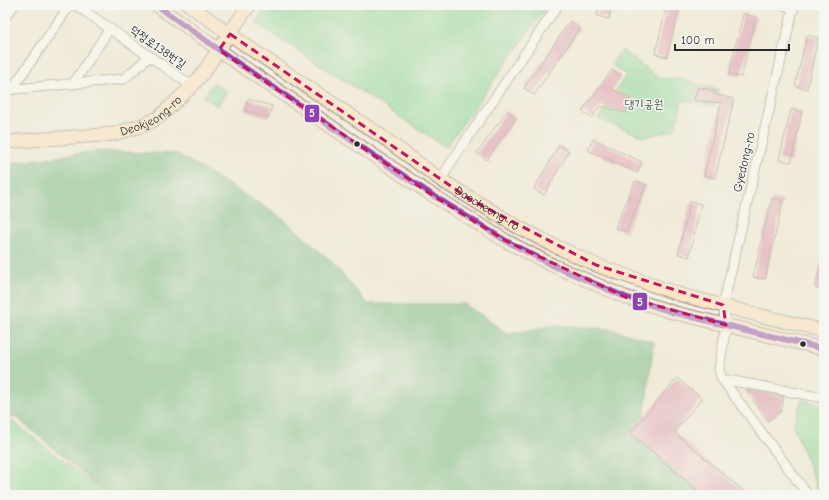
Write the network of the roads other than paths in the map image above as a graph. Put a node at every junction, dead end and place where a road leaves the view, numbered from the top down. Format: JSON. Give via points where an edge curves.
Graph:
{"nodes":[{"id":1,"x":14,"y":5,"type":"edge"},
{"id":2,"x":70,"y":5,"type":"edge"},
{"id":3,"x":76,"y":5,"type":"edge"},
{"id":4,"x":156,"y":5,"type":"edge"},
{"id":5,"x":189,"y":5,"type":"edge"},
{"id":6,"x":250,"y":5,"type":"edge"},
{"id":7,"x":558,"y":5,"type":"edge"},
{"id":8,"x":782,"y":5,"type":"edge"},
{"id":9,"x":794,"y":6,"type":"edge"},
{"id":10,"x":5,"y":17,"type":"edge"},
{"id":11,"x":110,"y":28,"type":"junction"},
{"id":12,"x":230,"y":34,"type":"junction"},
{"id":13,"x":219,"y":50,"type":"junction"},
{"id":14,"x":150,"y":56,"type":"junction"},
{"id":15,"x":73,"y":84,"type":"junction"},
{"id":16,"x":192,"y":86,"type":"junction"},
{"id":17,"x":9,"y":90,"type":"edge"},
{"id":18,"x":5,"y":142,"type":"edge"},
{"id":19,"x":441,"y":180,"type":"junction"},
{"id":20,"x":722,"y":305,"type":"junction"},
{"id":21,"x":726,"y":325,"type":"junction"},
{"id":22,"x":824,"y":331,"type":"edge"},
{"id":23,"x":824,"y":349,"type":"edge"},
{"id":24,"x":722,"y":379,"type":"junction"},
{"id":25,"x":824,"y":398,"type":"edge"},
{"id":26,"x":808,"y":495,"type":"edge"}],
"edges":[{"from":1,"to":10,"type":"street"},
{"from":2,"to":17,"type":"street"},
{"from":3,"to":11,"type":"street","name":"덕정로138번길"},
{"from":4,"to":13,"type":"main road","name":"Daecheong-ro"},
{"from":5,"to":12,"type":"main road","name":"Daecheong-ro"},
{"from":6,"to":12,"type":"main road","name":"Deokjeong-ro"},
{"from":7,"to":19,"type":"street"},
{"from":8,"to":9,"type":"street"},
{"from":9,"to":20,"type":"street","name":"Gyedong-ro"},
{"from":11,"to":14,"type":"street","name":"덕정로138번길"},
{"from":11,"to":15,"type":"street","name":"덕정로138번길"},
{"from":12,"to":13,"type":"main road","name":"Deokjeong-ro"},
{"from":12,"to":19,"type":"main road","name":"Daecheong-ro","via":[[381,136]]},
{"from":13,"to":16,"type":"main road","name":"Deokjeong-ro"},
{"from":13,"to":21,"type":"main road","name":"Daecheong-ro","via":[[429,193],[506,241],[552,265],[625,297]]},
{"from":14,"to":15,"type":"street","via":[[124,80]]},
{"from":14,"to":16,"type":"street","name":"덕정로138번길"},
{"from":15,"to":17,"type":"street"},
{"from":16,"to":18,"type":"main road","name":"Deokjeong-ro","via":[[163,114],[146,124],[114,134]]},
{"from":19,"to":20,"type":"main road","name":"Daecheong-ro","via":[[516,226],[596,265],[678,294]]},
{"from":20,"to":21,"type":"street","name":"Gyedong-ro"},
{"from":20,"to":22,"type":"main road","name":"Daecheong-ro"},
{"from":21,"to":23,"type":"main road","name":"Daecheong-ro"},
{"from":21,"to":24,"type":"street","via":[[719,370]]},
{"from":24,"to":25,"type":"street"},
{"from":24,"to":26,"type":"street"}]}
